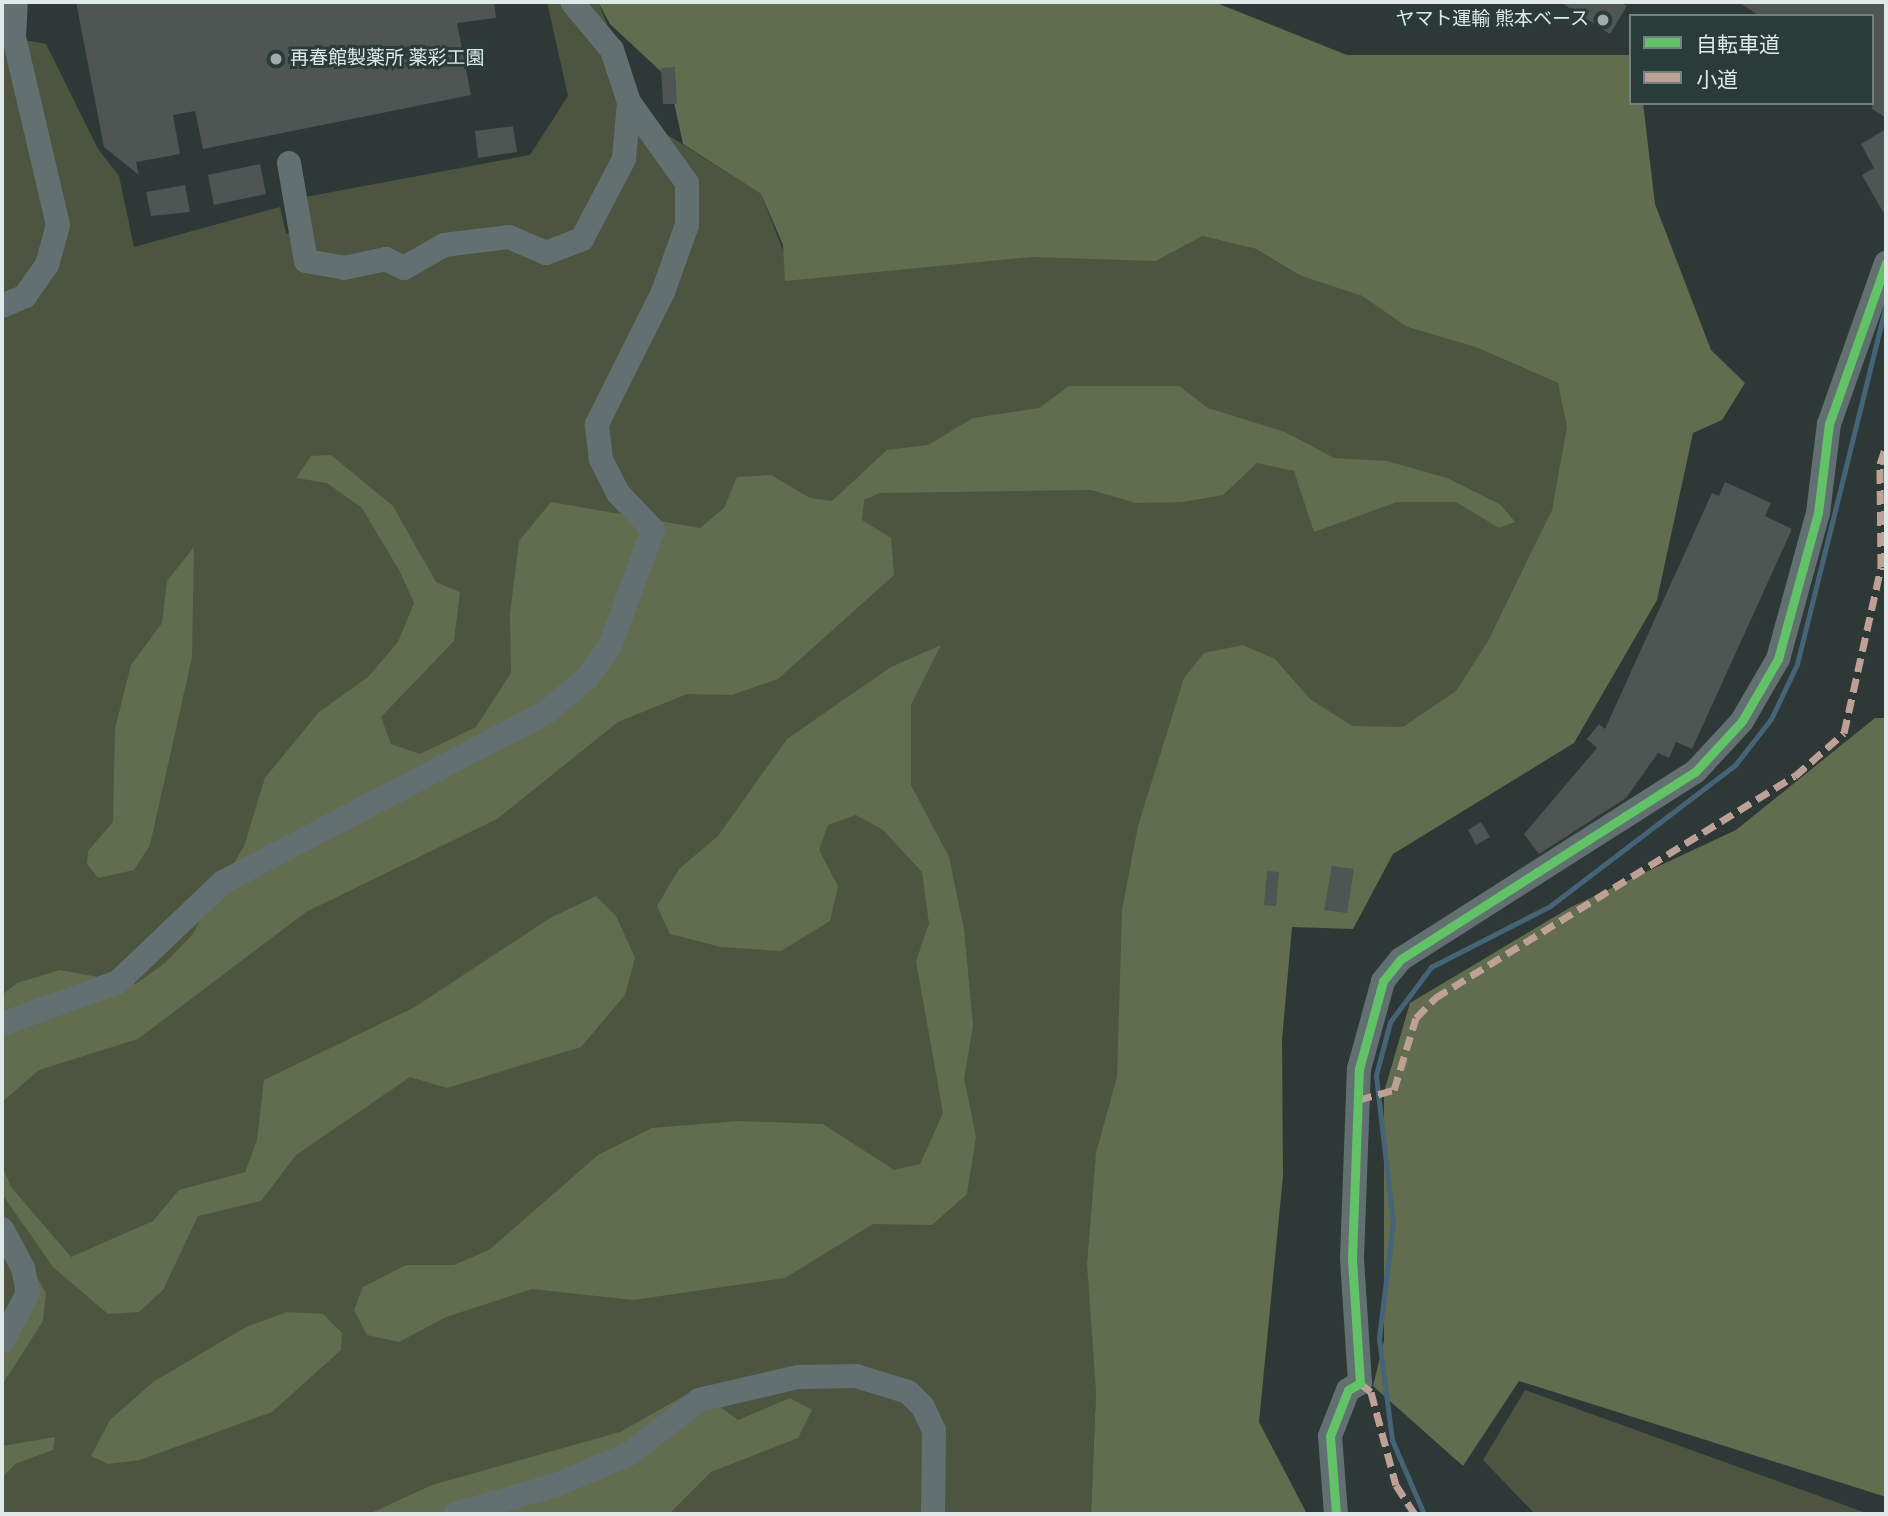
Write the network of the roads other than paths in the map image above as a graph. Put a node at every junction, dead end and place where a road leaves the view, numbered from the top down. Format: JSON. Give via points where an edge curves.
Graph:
{"nodes":[{"id":1,"x":16,"y":2,"type":"edge"},
{"id":2,"x":572,"y":2,"type":"edge"},
{"id":3,"x":629,"y":102,"type":"junction"},
{"id":4,"x":289,"y":163,"type":"dead end"},
{"id":5,"x":1886,"y":263,"type":"edge"},
{"id":6,"x":2,"y":306,"type":"edge"},
{"id":7,"x":2,"y":1024,"type":"edge"},
{"id":8,"x":2,"y":1229,"type":"edge"},
{"id":9,"x":2,"y":1342,"type":"edge"},
{"id":10,"x":455,"y":1514,"type":"edge"},
{"id":11,"x":933,"y":1514,"type":"edge"},
{"id":12,"x":1336,"y":1514,"type":"edge"}],
"edges":[{"from":1,"to":6,"type":"street","via":[[14,37],[58,225],[47,265],[25,296]]},
{"from":2,"to":3,"type":"street","via":[[612,50]]},
{"from":3,"to":4,"type":"street","via":[[624,159],[582,239],[546,253],[509,237],[444,245],[404,268],[386,259],[344,268],[306,261]]},
{"from":3,"to":7,"type":"street","via":[[687,183],[687,225],[663,292],[597,424],[601,459],[618,493],[653,530],[610,646],[587,678],[545,713],[223,882],[118,982]]},
{"from":5,"to":12,"type":"street","via":[[1829,424],[1818,513],[1778,659],[1742,721],[1695,772],[1401,960],[1383,981],[1359,1069],[1352,1258],[1360,1383],[1348,1391],[1330,1436]]},
{"from":8,"to":9,"type":"street","via":[[23,1268],[28,1293]]},
{"from":10,"to":11,"type":"street","via":[[556,1486],[629,1454],[699,1400],[798,1377],[856,1376],[908,1392],[923,1407],[934,1431]]}]}
